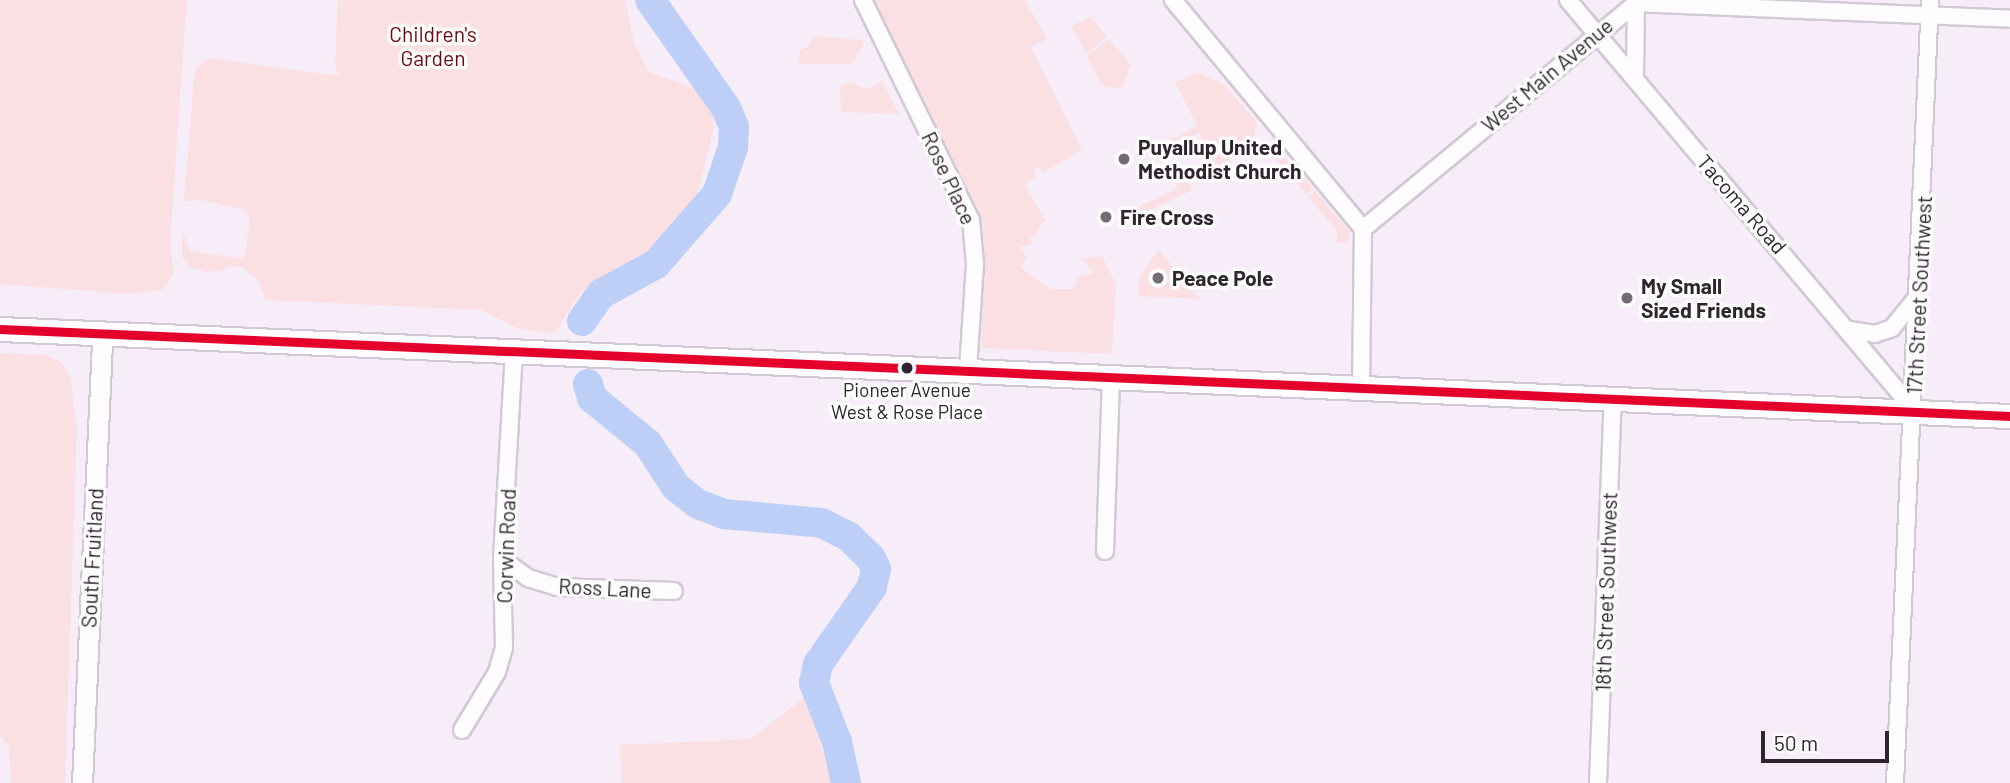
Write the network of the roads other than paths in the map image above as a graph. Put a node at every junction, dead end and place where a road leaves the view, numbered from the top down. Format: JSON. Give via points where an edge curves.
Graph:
{"nodes":[{"id":1,"x":863,"y":0,"type":"edge"},
{"id":2,"x":1173,"y":0,"type":"edge"},
{"id":3,"x":1567,"y":0,"type":"edge"},
{"id":4,"x":1636,"y":2,"type":"edge"},
{"id":5,"x":1930,"y":8,"type":"edge"},
{"id":6,"x":2010,"y":19,"type":"edge"},
{"id":7,"x":1596,"y":34,"type":"junction"},
{"id":8,"x":1635,"y":78,"type":"junction"},
{"id":9,"x":1363,"y":229,"type":"junction"},
{"id":10,"x":1920,"y":292,"type":"junction"},
{"id":11,"x":0,"y":329,"type":"edge"},
{"id":12,"x":1850,"y":330,"type":"junction"},
{"id":13,"x":102,"y":334,"type":"junction"},
{"id":14,"x":514,"y":352,"type":"junction"},
{"id":15,"x":968,"y":369,"type":"junction"},
{"id":16,"x":1111,"y":378,"type":"junction"},
{"id":17,"x":1361,"y":389,"type":"junction"},
{"id":18,"x":1614,"y":400,"type":"junction"},
{"id":19,"x":1914,"y":411,"type":"junction"},
{"id":20,"x":2010,"y":416,"type":"edge"},
{"id":21,"x":1105,"y":551,"type":"dead end"},
{"id":22,"x":502,"y":559,"type":"junction"},
{"id":23,"x":674,"y":591,"type":"dead end"},
{"id":24,"x":462,"y":730,"type":"dead end"},
{"id":25,"x":82,"y":783,"type":"edge"},
{"id":26,"x":1598,"y":783,"type":"edge"},
{"id":27,"x":1895,"y":783,"type":"edge"}],
"edges":[{"from":1,"to":15,"type":"street","name":"Rose Place","via":[[971,220],[975,264]]},
{"from":2,"to":9,"type":"street"},
{"from":3,"to":7,"type":"street","name":"Tacoma Road"},
{"from":4,"to":5,"type":"street"},
{"from":4,"to":7,"type":"street","name":"West Main Avenue"},
{"from":4,"to":8,"type":"street"},
{"from":5,"to":6,"type":"street"},
{"from":5,"to":10,"type":"street","name":"17th Street Southwest"},
{"from":7,"to":8,"type":"street","name":"Tacoma Road"},
{"from":7,"to":9,"type":"street","name":"West Main Avenue"},
{"from":8,"to":12,"type":"street","name":"Tacoma Road"},
{"from":9,"to":17,"type":"street"},
{"from":10,"to":12,"type":"street","via":[[1906,316],[1892,328],[1875,334]]},
{"from":10,"to":19,"type":"street","name":"17th Street Southwest"},
{"from":11,"to":13,"type":"main road"},
{"from":12,"to":19,"type":"street","name":"Tacoma Road"},
{"from":13,"to":14,"type":"main road"},
{"from":13,"to":25,"type":"street","name":"South Fruitland"},
{"from":14,"to":15,"type":"main road"},
{"from":14,"to":22,"type":"street","name":"Corwin Road"},
{"from":15,"to":16,"type":"main road"},
{"from":16,"to":17,"type":"main road"},
{"from":16,"to":21,"type":"street"},
{"from":17,"to":18,"type":"main road"},
{"from":18,"to":19,"type":"main road"},
{"from":18,"to":26,"type":"street","name":"18th Street Southwest"},
{"from":19,"to":20,"type":"main road"},
{"from":19,"to":27,"type":"street","name":"17th Street Southwest"},
{"from":22,"to":23,"type":"street","name":"Ross Lane","via":[[528,578],[557,587]]},
{"from":22,"to":24,"type":"street","name":"Corwin Road","via":[[504,649],[497,672]]}]}
